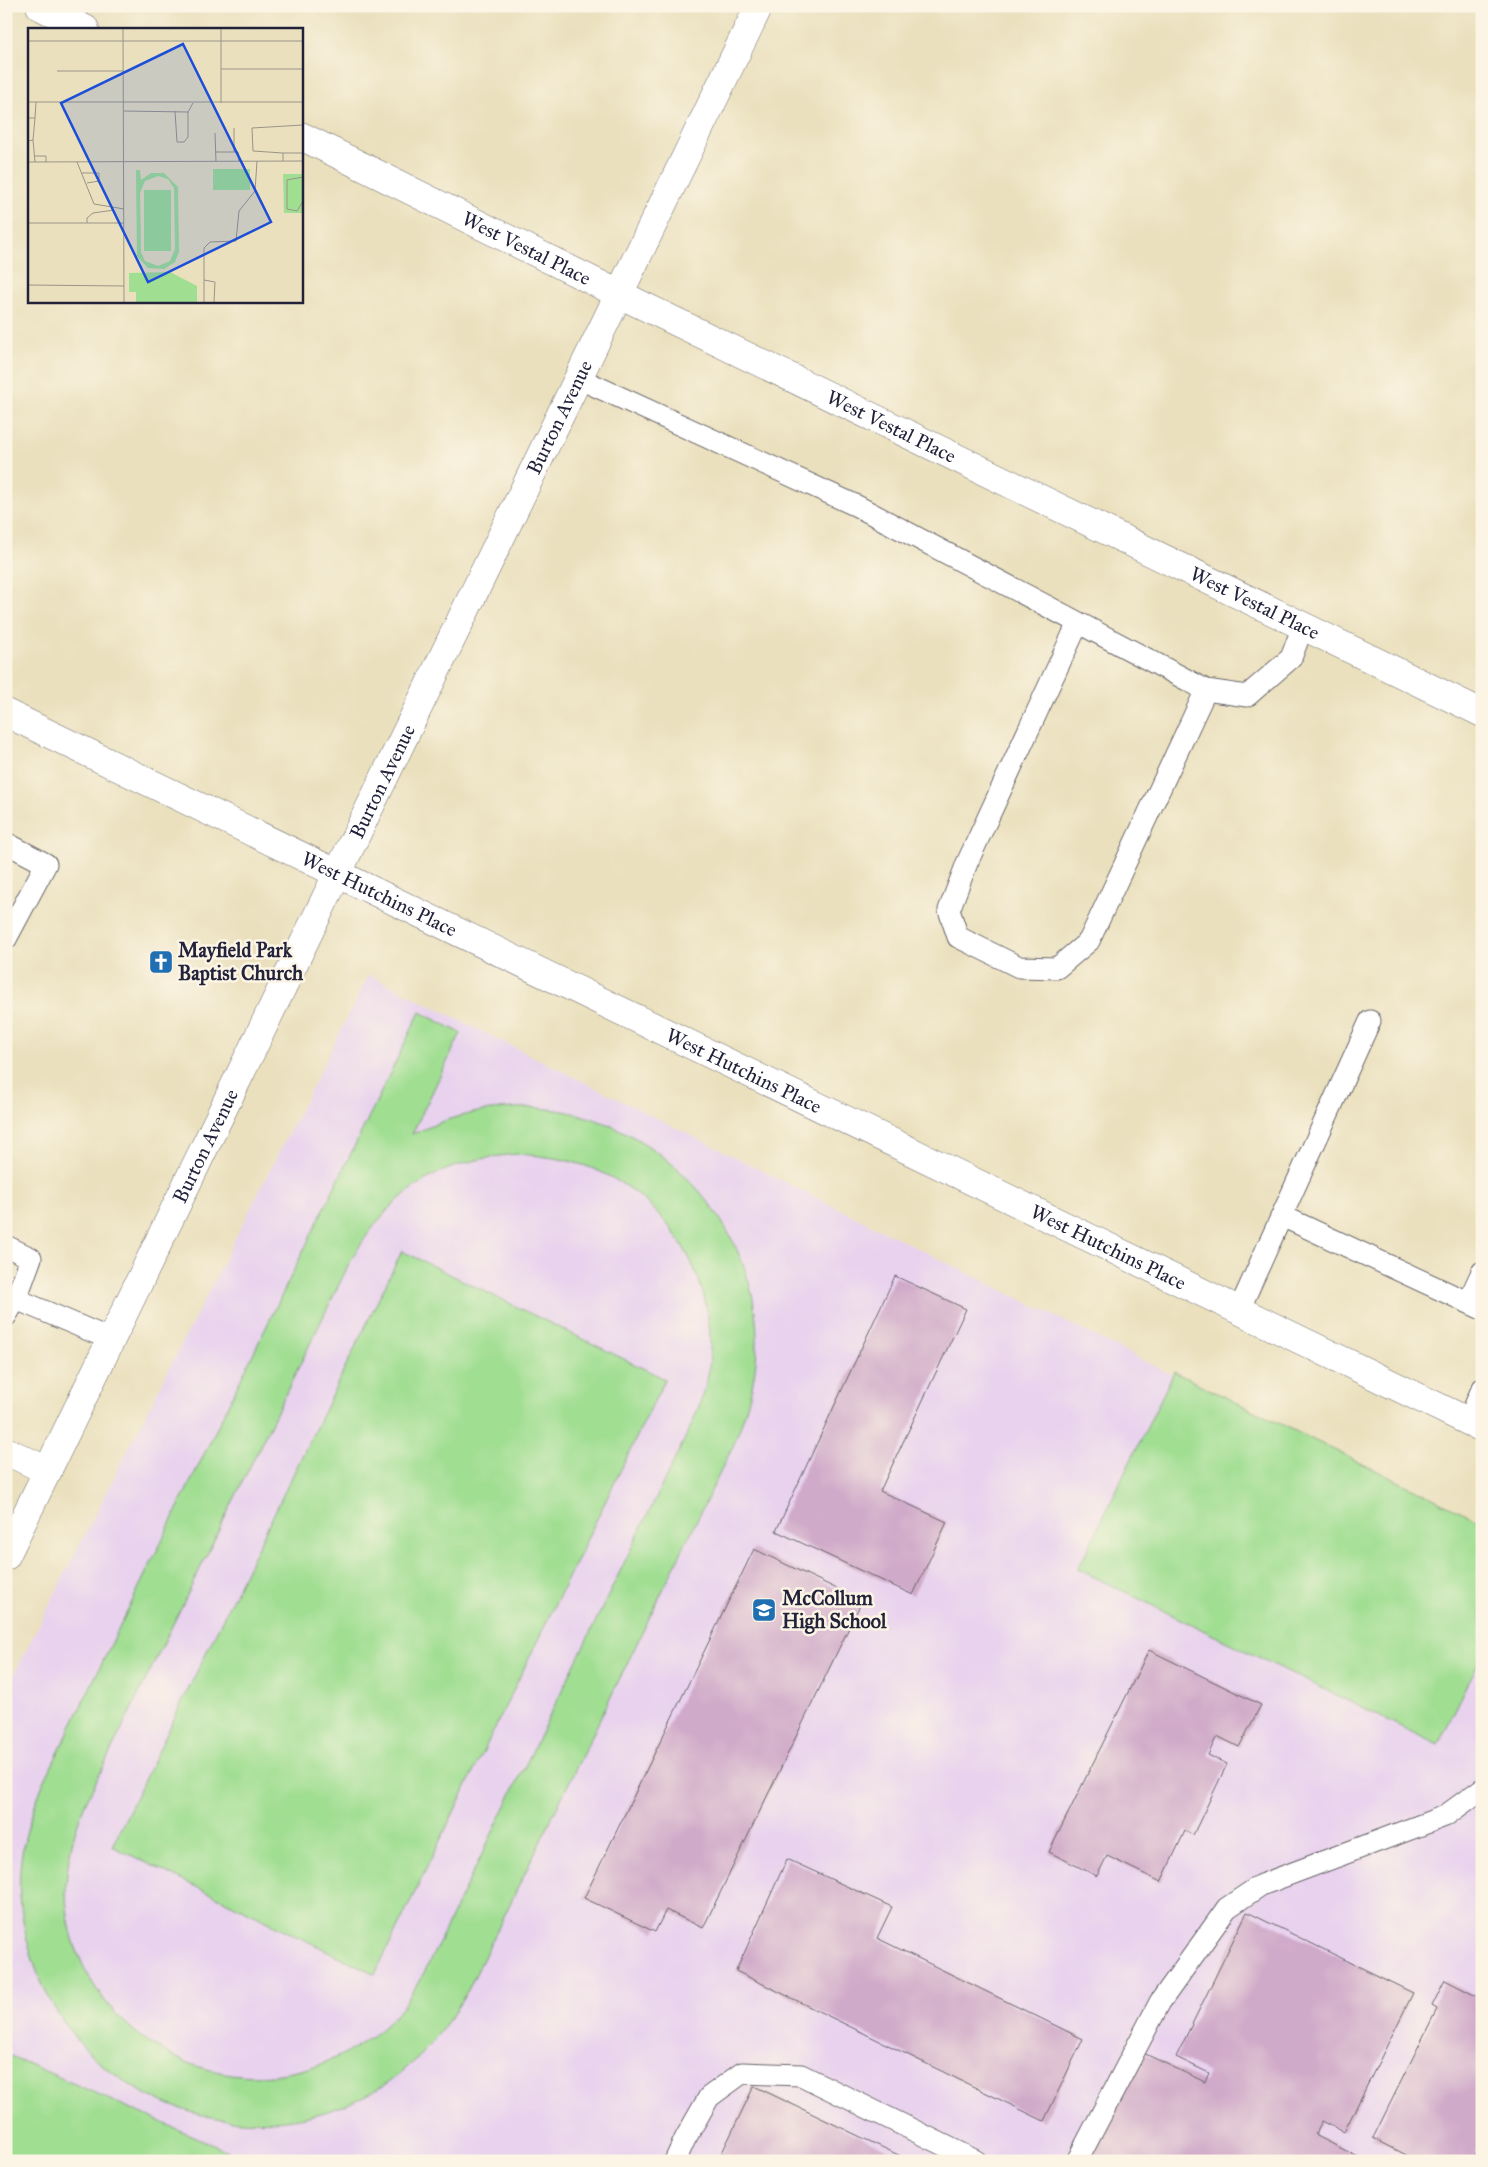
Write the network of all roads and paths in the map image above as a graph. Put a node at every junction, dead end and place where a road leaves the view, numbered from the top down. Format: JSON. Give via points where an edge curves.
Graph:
{"nodes":[{"id":1,"x":40,"y":6,"type":"edge"},
{"id":2,"x":759,"y":6,"type":"edge"},
{"id":3,"x":83,"y":28,"type":"edge"},
{"id":4,"x":302,"y":136,"type":"edge"},
{"id":5,"x":619,"y":294,"type":"junction"},
{"id":6,"x":578,"y":378,"type":"junction"},
{"id":7,"x":1078,"y":623,"type":"junction"},
{"id":8,"x":1303,"y":626,"type":"junction"},
{"id":9,"x":1206,"y":690,"type":"junction"},
{"id":10,"x":6,"y":713,"type":"edge"},
{"id":11,"x":1482,"y":713,"type":"edge"},
{"id":12,"x":6,"y":843,"type":"edge"},
{"id":13,"x":337,"y":875,"type":"junction"},
{"id":14,"x":6,"y":939,"type":"edge"},
{"id":15,"x":1370,"y":1021,"type":"dead end"},
{"id":16,"x":1282,"y":1216,"type":"junction"},
{"id":17,"x":6,"y":1246,"type":"edge"},
{"id":18,"x":1482,"y":1272,"type":"edge"},
{"id":19,"x":1475,"y":1305,"type":"edge"},
{"id":20,"x":11,"y":1308,"type":"edge"},
{"id":21,"x":1239,"y":1310,"type":"junction"},
{"id":22,"x":112,"y":1340,"type":"junction"},
{"id":23,"x":1482,"y":1389,"type":"edge"},
{"id":24,"x":1475,"y":1425,"type":"edge"},
{"id":25,"x":6,"y":1451,"type":"edge"},
{"id":26,"x":48,"y":1471,"type":"junction"},
{"id":27,"x":6,"y":1556,"type":"edge"},
{"id":28,"x":1482,"y":1789,"type":"edge"},
{"id":29,"x":675,"y":2161,"type":"edge"},
{"id":30,"x":976,"y":2161,"type":"edge"},
{"id":31,"x":1077,"y":2161,"type":"edge"}],
"edges":[{"from":1,"to":3,"type":"street"},
{"from":2,"to":5,"type":"street","name":"Burton Avenue"},
{"from":4,"to":5,"type":"street","name":"West Vestal Place"},
{"from":5,"to":6,"type":"street","name":"Burton Avenue"},
{"from":5,"to":8,"type":"street","name":"West Vestal Place"},
{"from":6,"to":7,"type":"lane","via":[[857,506]]},
{"from":6,"to":13,"type":"street","name":"Burton Avenue"},
{"from":7,"to":9,"type":"lane"},
{"from":7,"to":9,"type":"lane","via":[[967,863],[949,910],[958,937],[1019,967],[1057,968],[1089,941]]},
{"from":8,"to":9,"type":"lane","via":[[1291,658],[1247,696]]},
{"from":8,"to":11,"type":"street","name":"West Vestal Place"},
{"from":10,"to":13,"type":"street","name":"West Hutchins Place"},
{"from":12,"to":14,"type":"lane","via":[[46,864]]},
{"from":13,"to":21,"type":"street","name":"West Hutchins Place"},
{"from":13,"to":22,"type":"street","name":"Burton Avenue"},
{"from":15,"to":16,"type":"lane"},
{"from":16,"to":19,"type":"lane"},
{"from":16,"to":21,"type":"lane"},
{"from":17,"to":20,"type":"lane","via":[[32,1258]]},
{"from":18,"to":19,"type":"lane"},
{"from":20,"to":22,"type":"lane"},
{"from":21,"to":24,"type":"street","name":"West Hutchins Place"},
{"from":22,"to":26,"type":"street","name":"Burton Avenue"},
{"from":23,"to":24,"type":"lane"},
{"from":25,"to":26,"type":"street"},
{"from":26,"to":27,"type":"street","name":"Burton Avenue"},
{"from":28,"to":31,"type":"lane","via":[[1445,1816],[1261,1885],[1227,1908],[1160,2002]]},
{"from":29,"to":30,"type":"lane","via":[[709,2097],[742,2073],[801,2075]]}]}
